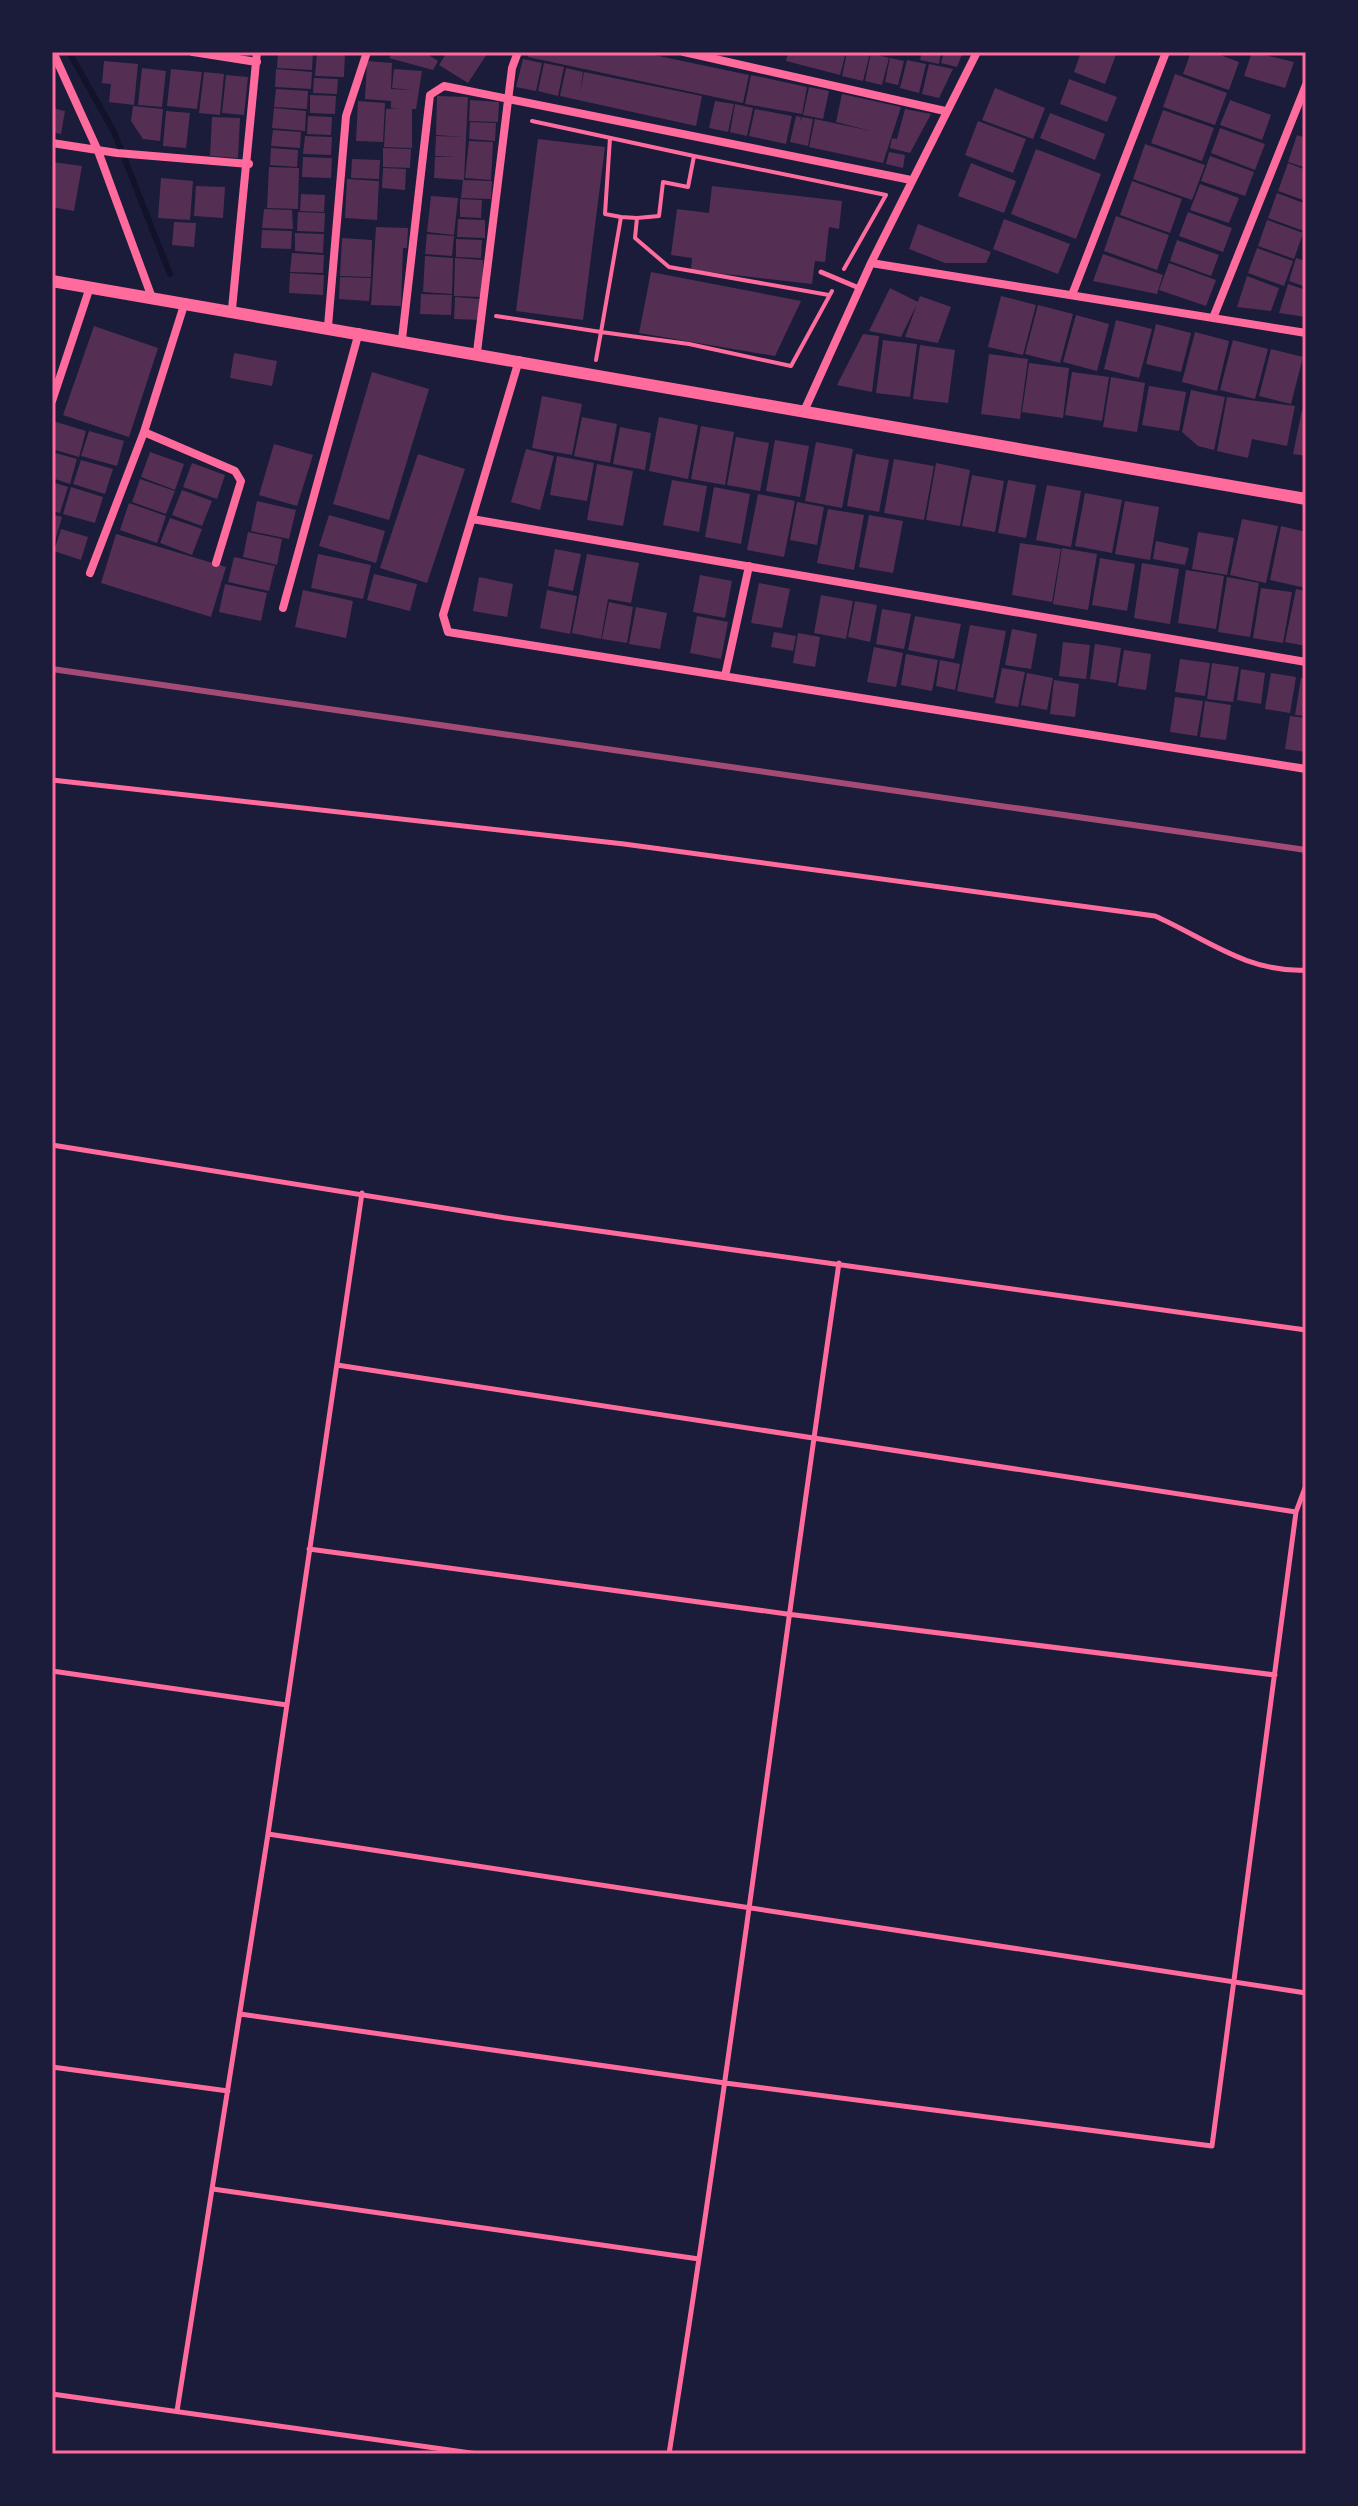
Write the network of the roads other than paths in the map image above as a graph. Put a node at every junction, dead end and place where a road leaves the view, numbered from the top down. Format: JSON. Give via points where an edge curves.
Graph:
{"nodes":[{"id":1,"x":53,"y":52,"type":"edge"},
{"id":2,"x":193,"y":52,"type":"edge"},
{"id":3,"x":367,"y":52,"type":"edge"},
{"id":4,"x":518,"y":52,"type":"edge"},
{"id":5,"x":684,"y":52,"type":"edge"},
{"id":6,"x":977,"y":52,"type":"edge"},
{"id":7,"x":1166,"y":52,"type":"edge"},
{"id":8,"x":257,"y":57,"type":"edge"},
{"id":9,"x":1306,"y":85,"type":"edge"},
{"id":10,"x":509,"y":96,"type":"junction"},
{"id":11,"x":945,"y":111,"type":"junction"},
{"id":12,"x":52,"y":143,"type":"edge"},
{"id":13,"x":98,"y":151,"type":"junction"},
{"id":14,"x":249,"y":164,"type":"junction"},
{"id":15,"x":911,"y":180,"type":"junction"},
{"id":16,"x":871,"y":263,"type":"junction"},
{"id":17,"x":821,"y":272,"type":"dead end"},
{"id":18,"x":52,"y":281,"type":"edge"},
{"id":19,"x":90,"y":287,"type":"junction"},
{"id":20,"x":859,"y":288,"type":"junction"},
{"id":21,"x":151,"y":295,"type":"junction"},
{"id":22,"x":1072,"y":295,"type":"junction"},
{"id":23,"x":185,"y":301,"type":"junction"},
{"id":24,"x":232,"y":309,"type":"junction"},
{"id":25,"x":1213,"y":318,"type":"junction"},
{"id":26,"x":328,"y":326,"type":"junction"},
{"id":27,"x":359,"y":331,"type":"junction"},
{"id":28,"x":1306,"y":333,"type":"edge"},
{"id":29,"x":402,"y":339,"type":"junction"},
{"id":30,"x":477,"y":352,"type":"junction"},
{"id":31,"x":519,"y":359,"type":"junction"},
{"id":32,"x":52,"y":401,"type":"edge"},
{"id":33,"x":805,"y":409,"type":"junction"},
{"id":34,"x":144,"y":432,"type":"junction"},
{"id":35,"x":1306,"y":499,"type":"edge"},
{"id":36,"x":472,"y":519,"type":"junction"},
{"id":37,"x":216,"y":563,"type":"dead end"},
{"id":38,"x":749,"y":566,"type":"junction"},
{"id":39,"x":90,"y":573,"type":"dead end"},
{"id":40,"x":283,"y":608,"type":"dead end"},
{"id":41,"x":1306,"y":662,"type":"edge"},
{"id":42,"x":725,"y":676,"type":"junction"},
{"id":43,"x":1306,"y":769,"type":"edge"},
{"id":44,"x":52,"y":780,"type":"edge"},
{"id":45,"x":1306,"y":970,"type":"edge"},
{"id":46,"x":52,"y":1145,"type":"edge"},
{"id":47,"x":362,"y":1193,"type":"junction"},
{"id":48,"x":839,"y":1263,"type":"junction"},
{"id":49,"x":1306,"y":1330,"type":"edge"},
{"id":50,"x":337,"y":1365,"type":"junction"},
{"id":51,"x":814,"y":1436,"type":"junction"},
{"id":52,"x":1306,"y":1485,"type":"edge"},
{"id":53,"x":1296,"y":1512,"type":"junction"},
{"id":54,"x":309,"y":1549,"type":"junction"},
{"id":55,"x":787,"y":1614,"type":"junction"},
{"id":56,"x":52,"y":1671,"type":"edge"},
{"id":57,"x":1275,"y":1675,"type":"junction"},
{"id":58,"x":287,"y":1705,"type":"junction"},
{"id":59,"x":268,"y":1834,"type":"junction"},
{"id":60,"x":750,"y":1907,"type":"junction"},
{"id":61,"x":1234,"y":1981,"type":"junction"},
{"id":62,"x":1306,"y":1993,"type":"edge"},
{"id":63,"x":240,"y":2014,"type":"junction"},
{"id":64,"x":52,"y":2067,"type":"edge"},
{"id":65,"x":725,"y":2083,"type":"junction"},
{"id":66,"x":228,"y":2091,"type":"junction"},
{"id":67,"x":213,"y":2189,"type":"junction"},
{"id":68,"x":700,"y":2259,"type":"junction"},
{"id":69,"x":52,"y":2394,"type":"edge"},
{"id":70,"x":177,"y":2411,"type":"junction"},
{"id":71,"x":478,"y":2454,"type":"edge"},
{"id":72,"x":669,"y":2454,"type":"edge"}],
"edges":[{"from":1,"to":13,"type":"street"},
{"from":2,"to":8,"type":"street"},
{"from":3,"to":26,"type":"street","via":[[346,116]]},
{"from":4,"to":10,"type":"street"},
{"from":5,"to":11,"type":"street"},
{"from":6,"to":11,"type":"street"},
{"from":7,"to":22,"type":"street"},
{"from":8,"to":14,"type":"street"},
{"from":9,"to":25,"type":"street"},
{"from":10,"to":15,"type":"street"},
{"from":10,"to":29,"type":"street","via":[[444,86],[430,95]]},
{"from":10,"to":30,"type":"street"},
{"from":11,"to":15,"type":"street"},
{"from":12,"to":13,"type":"street"},
{"from":13,"to":14,"type":"street"},
{"from":13,"to":21,"type":"street"},
{"from":14,"to":24,"type":"street"},
{"from":15,"to":16,"type":"street"},
{"from":16,"to":20,"type":"street"},
{"from":16,"to":22,"type":"street"},
{"from":17,"to":20,"type":"lane"},
{"from":18,"to":19,"type":"main road"},
{"from":19,"to":21,"type":"main road"},
{"from":19,"to":32,"type":"street"},
{"from":20,"to":33,"type":"street"},
{"from":21,"to":23,"type":"main road"},
{"from":22,"to":25,"type":"street"},
{"from":23,"to":24,"type":"main road"},
{"from":23,"to":34,"type":"street"},
{"from":24,"to":26,"type":"main road"},
{"from":25,"to":28,"type":"street"},
{"from":26,"to":27,"type":"main road"},
{"from":27,"to":29,"type":"main road"},
{"from":27,"to":40,"type":"street"},
{"from":29,"to":30,"type":"main road"},
{"from":30,"to":31,"type":"main road"},
{"from":31,"to":33,"type":"main road"},
{"from":31,"to":36,"type":"street"},
{"from":33,"to":35,"type":"main road"},
{"from":34,"to":37,"type":"street","via":[[239,475]]},
{"from":34,"to":39,"type":"street"},
{"from":36,"to":38,"type":"street"},
{"from":36,"to":42,"type":"street","via":[[443,615],[448,632]]},
{"from":38,"to":41,"type":"street"},
{"from":38,"to":42,"type":"street"},
{"from":42,"to":43,"type":"street"},
{"from":44,"to":45,"type":"lane","via":[[624,844],[1155,916],[1224,953],[1288,971]]},
{"from":46,"to":47,"type":"lane"},
{"from":47,"to":48,"type":"lane"},
{"from":47,"to":50,"type":"lane"},
{"from":48,"to":49,"type":"lane"},
{"from":48,"to":51,"type":"lane"},
{"from":50,"to":51,"type":"lane"},
{"from":50,"to":54,"type":"lane"},
{"from":51,"to":53,"type":"lane"},
{"from":51,"to":55,"type":"lane"},
{"from":52,"to":53,"type":"lane"},
{"from":53,"to":57,"type":"lane"},
{"from":54,"to":55,"type":"lane"},
{"from":54,"to":58,"type":"lane"},
{"from":55,"to":57,"type":"lane"},
{"from":55,"to":60,"type":"lane"},
{"from":56,"to":58,"type":"lane"},
{"from":57,"to":61,"type":"lane"},
{"from":58,"to":59,"type":"lane"},
{"from":59,"to":60,"type":"lane"},
{"from":59,"to":63,"type":"lane"},
{"from":60,"to":61,"type":"lane"},
{"from":60,"to":65,"type":"lane"},
{"from":61,"to":62,"type":"lane"},
{"from":61,"to":65,"type":"lane","via":[[1212,2146]]},
{"from":63,"to":65,"type":"lane"},
{"from":63,"to":66,"type":"lane"},
{"from":64,"to":66,"type":"lane"},
{"from":65,"to":68,"type":"lane"},
{"from":66,"to":67,"type":"lane"},
{"from":67,"to":68,"type":"lane"},
{"from":67,"to":70,"type":"lane"},
{"from":68,"to":72,"type":"lane"},
{"from":69,"to":70,"type":"lane"},
{"from":70,"to":71,"type":"lane"}]}
